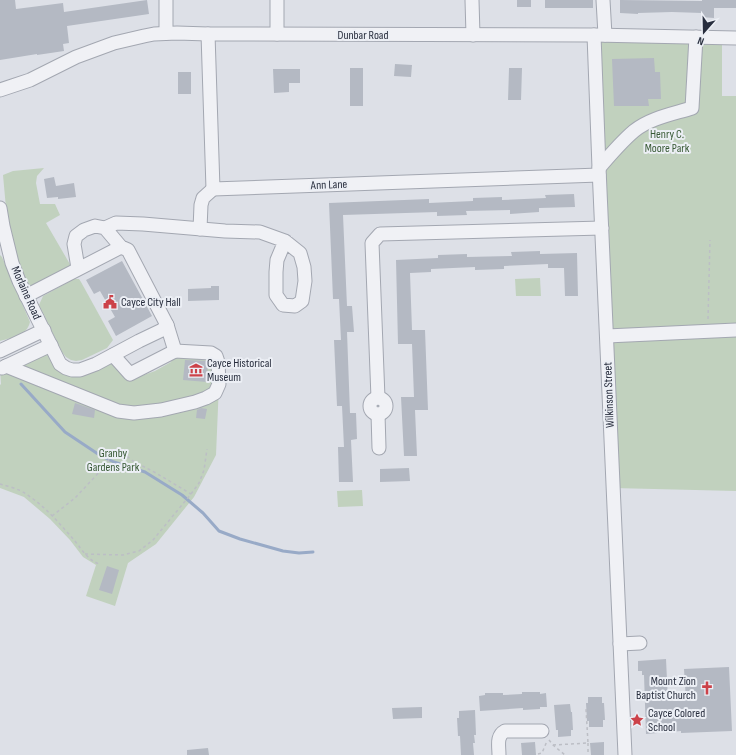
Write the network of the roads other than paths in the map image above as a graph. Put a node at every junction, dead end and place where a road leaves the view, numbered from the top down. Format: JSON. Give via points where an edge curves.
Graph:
{"nodes":[{"id":1,"x":166,"y":0,"type":"edge"},
{"id":2,"x":277,"y":0,"type":"edge"},
{"id":3,"x":472,"y":0,"type":"edge"},
{"id":4,"x":603,"y":0,"type":"edge"},
{"id":5,"x":166,"y":33,"type":"junction"},
{"id":6,"x":208,"y":34,"type":"junction"},
{"id":7,"x":277,"y":34,"type":"junction"},
{"id":8,"x":473,"y":35,"type":"junction"},
{"id":9,"x":599,"y":35,"type":"junction"},
{"id":10,"x":696,"y":37,"type":"junction"},
{"id":11,"x":736,"y":38,"type":"edge"},
{"id":12,"x":0,"y":90,"type":"edge"},
{"id":13,"x":599,"y":171,"type":"junction"},
{"id":14,"x":213,"y":189,"type":"junction"},
{"id":15,"x":0,"y":208,"type":"edge"},
{"id":16,"x":105,"y":228,"type":"junction"},
{"id":17,"x":602,"y":228,"type":"junction"},
{"id":18,"x":200,"y":229,"type":"junction"},
{"id":19,"x":285,"y":240,"type":"dead end"},
{"id":20,"x":121,"y":247,"type":"junction"},
{"id":21,"x":78,"y":268,"type":"junction"},
{"id":22,"x":26,"y":296,"type":"junction"},
{"id":23,"x":167,"y":325,"type":"junction"},
{"id":24,"x":44,"y":330,"type":"junction"},
{"id":25,"x":736,"y":330,"type":"edge"},
{"id":26,"x":607,"y":336,"type":"junction"},
{"id":27,"x":51,"y":345,"type":"junction"},
{"id":28,"x":0,"y":351,"type":"edge"},
{"id":29,"x":175,"y":351,"type":"junction"},
{"id":30,"x":113,"y":355,"type":"junction"},
{"id":31,"x":3,"y":367,"type":"edge"},
{"id":32,"x":379,"y":448,"type":"dead end"},
{"id":33,"x":640,"y":643,"type":"dead end"},
{"id":34,"x":620,"y":644,"type":"junction"},
{"id":35,"x":542,"y":730,"type":"dead end"},
{"id":36,"x":499,"y":755,"type":"edge"},
{"id":37,"x":625,"y":755,"type":"edge"}],
"edges":[{"from":1,"to":5,"type":"street"},
{"from":2,"to":7,"type":"street"},
{"from":3,"to":8,"type":"street"},
{"from":4,"to":9,"type":"street","name":"Wilkinson Street"},
{"from":5,"to":6,"type":"street","name":"Dunbar Road"},
{"from":5,"to":12,"type":"street","name":"Dunbar Road","via":[[144,36],[95,50],[30,80]]},
{"from":6,"to":7,"type":"street","name":"Dunbar Road"},
{"from":6,"to":14,"type":"street"},
{"from":7,"to":8,"type":"street","name":"Dunbar Road"},
{"from":8,"to":9,"type":"street","name":"Dunbar Road"},
{"from":9,"to":10,"type":"street","name":"Dunbar Road"},
{"from":9,"to":13,"type":"street","name":"Wilkinson Street"},
{"from":10,"to":11,"type":"street","name":"Dunbar Road"},
{"from":10,"to":13,"type":"street","via":[[692,108],[646,123],[635,130],[616,148]]},
{"from":13,"to":14,"type":"street","name":"Ann Lane"},
{"from":13,"to":17,"type":"street","name":"Wilkinson Street"},
{"from":14,"to":18,"type":"street","via":[[203,198],[201,204]]},
{"from":15,"to":22,"type":"street","name":"Morlaine Road","via":[[12,263]]},
{"from":16,"to":18,"type":"street","via":[[116,223]]},
{"from":16,"to":20,"type":"street"},
{"from":16,"to":21,"type":"street","via":[[95,226],[76,236],[74,244]]},
{"from":17,"to":26,"type":"street","name":"Wilkinson Street"},
{"from":17,"to":32,"type":"street","via":[[380,234],[372,243],[378,398],[373,400],[370,406],[371,410],[378,414]]},
{"from":18,"to":19,"type":"street","via":[[260,232]]},
{"from":20,"to":21,"type":"street"},
{"from":20,"to":23,"type":"street","via":[[128,250]]},
{"from":21,"to":22,"type":"street"},
{"from":22,"to":24,"type":"street","name":"Morlaine Road"},
{"from":23,"to":29,"type":"street"},
{"from":23,"to":30,"type":"street","name":"Morlaine Road"},
{"from":24,"to":27,"type":"street","name":"Morlaine Road"},
{"from":24,"to":28,"type":"street","name":"Morlaine Road"},
{"from":25,"to":26,"type":"street"},
{"from":26,"to":34,"type":"street","name":"Wilkinson Street"},
{"from":27,"to":30,"type":"street","name":"Morlaine Road","via":[[60,364],[72,370],[80,370]]},
{"from":27,"to":31,"type":"street"},
{"from":29,"to":30,"type":"street","via":[[130,374]]},
{"from":29,"to":31,"type":"street","via":[[211,352],[216,356],[219,384],[215,393],[195,402],[134,413],[118,411]]},
{"from":33,"to":34,"type":"street"},
{"from":34,"to":37,"type":"street","name":"Wilkinson Street"},
{"from":35,"to":36,"type":"street","via":[[501,733]]}]}
